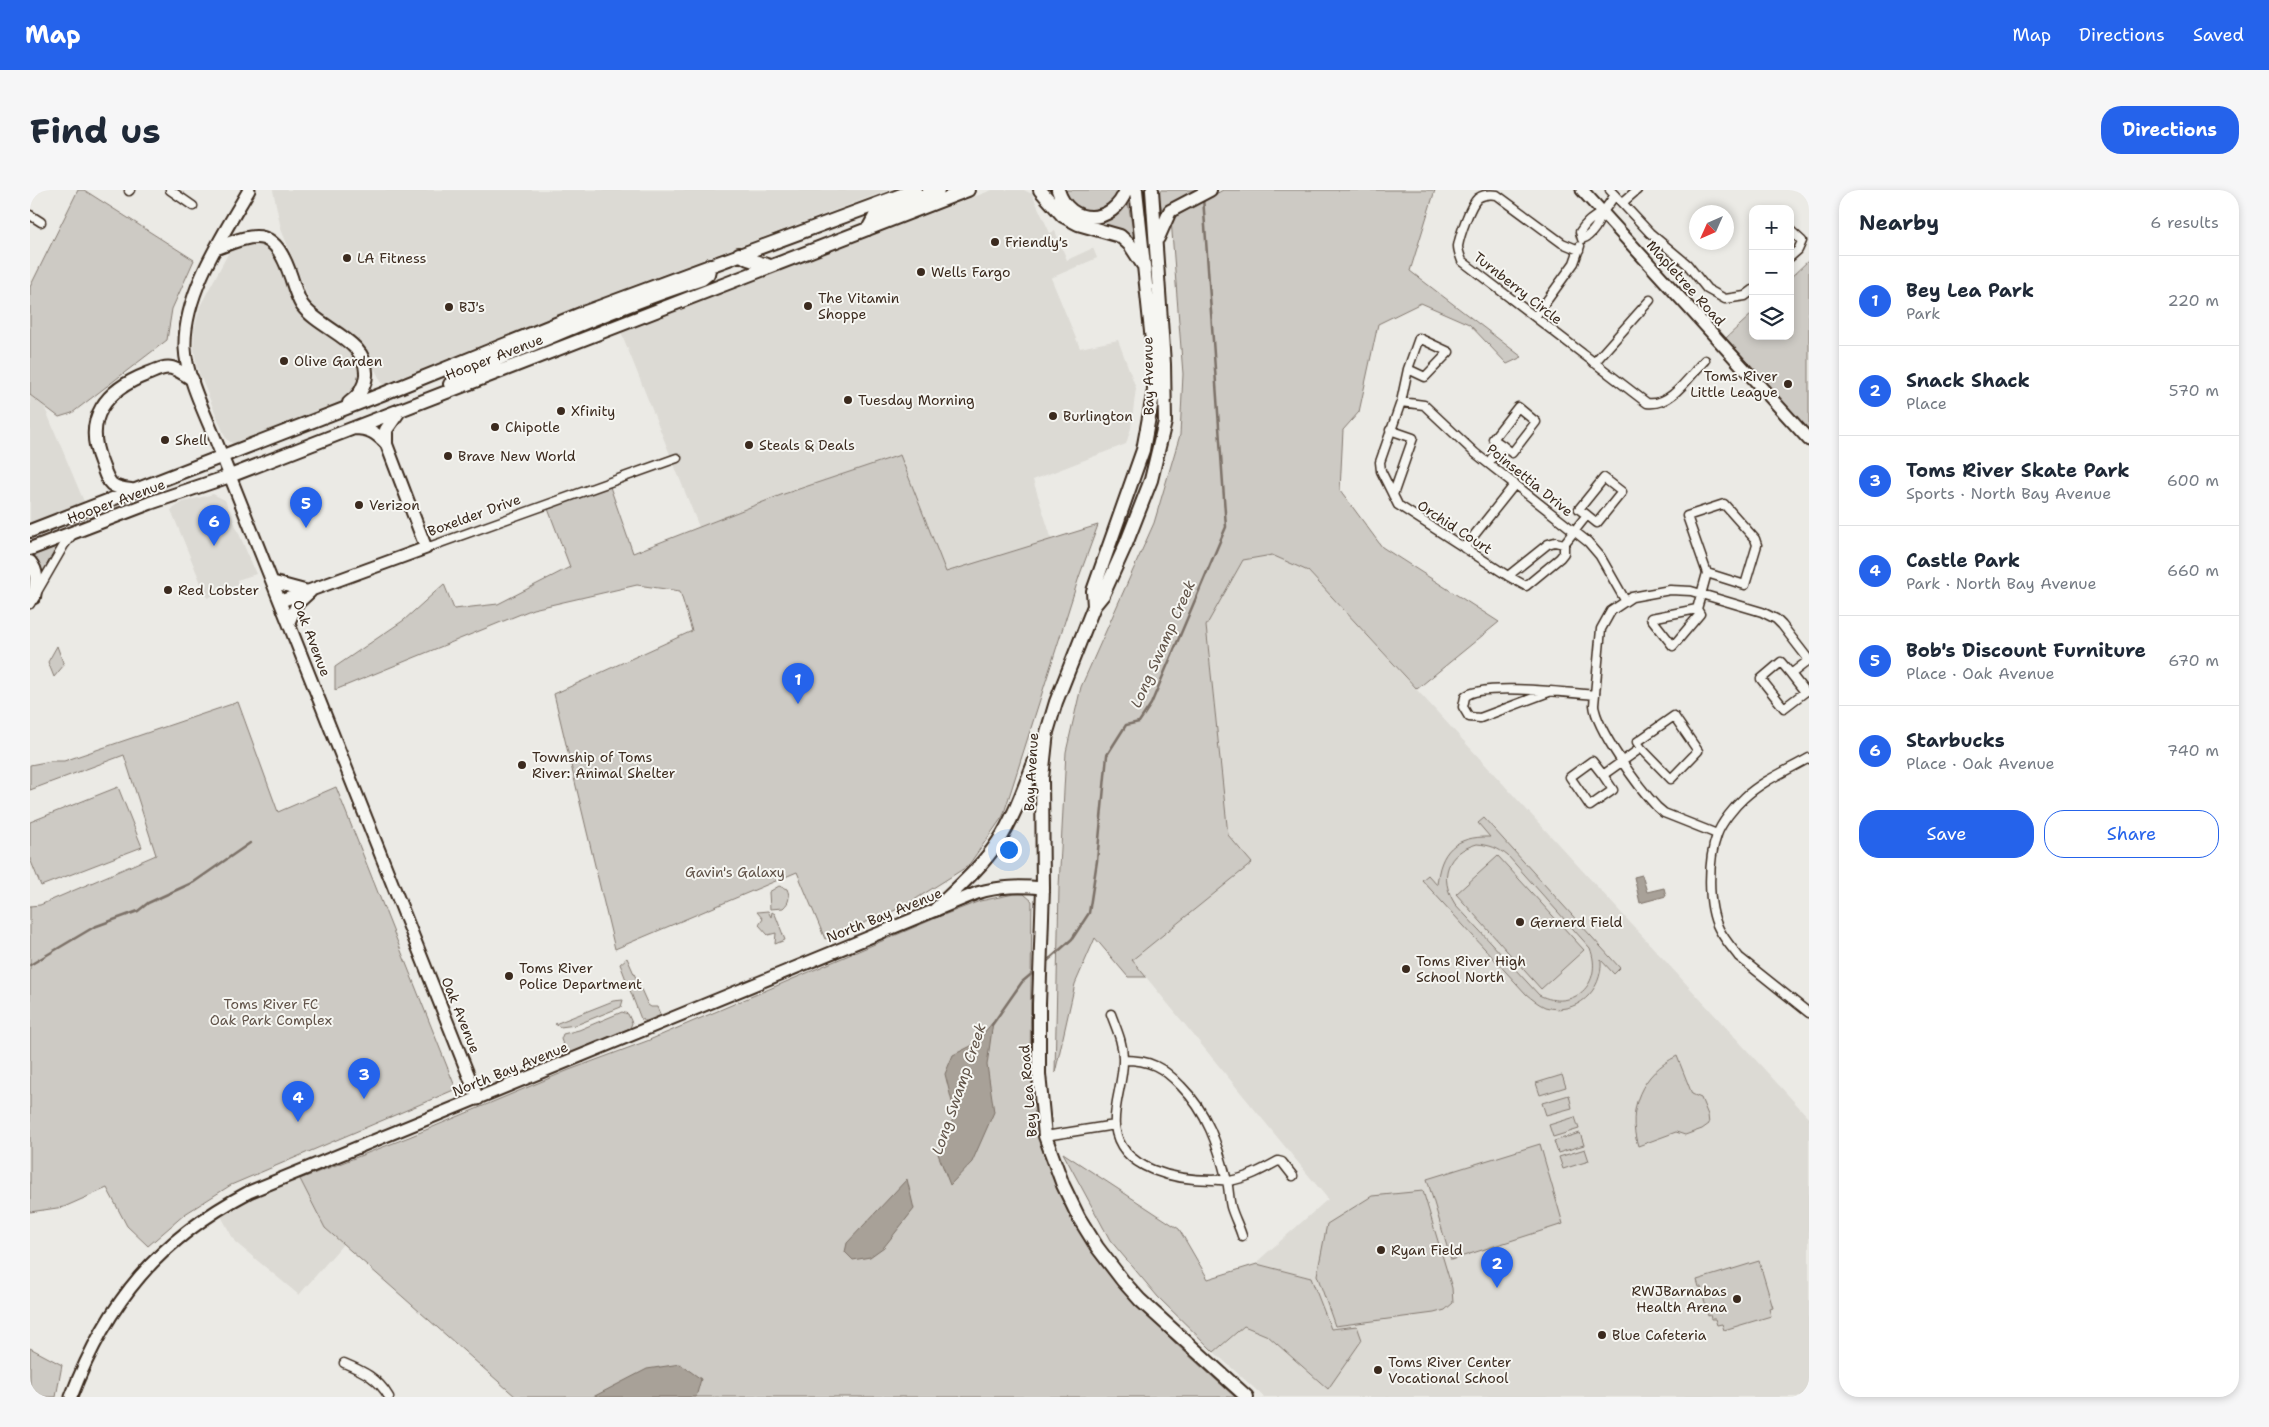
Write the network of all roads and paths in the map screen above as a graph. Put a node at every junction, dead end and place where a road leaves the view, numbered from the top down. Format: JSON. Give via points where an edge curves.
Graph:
{"nodes":[{"id":1,"x":170,"y":190,"type":"edge"},
{"id":2,"x":239,"y":190,"type":"edge"},
{"id":3,"x":248,"y":190,"type":"edge"},
{"id":4,"x":915,"y":190,"type":"edge"},
{"id":5,"x":938,"y":190,"type":"edge"},
{"id":6,"x":968,"y":190,"type":"edge"},
{"id":7,"x":1040,"y":190,"type":"edge"},
{"id":8,"x":1058,"y":190,"type":"edge"},
{"id":9,"x":1126,"y":190,"type":"edge"},
{"id":10,"x":1136,"y":190,"type":"edge"},
{"id":11,"x":1152,"y":190,"type":"edge"},
{"id":12,"x":1582,"y":190,"type":"edge"},
{"id":13,"x":1637,"y":190,"type":"edge"},
{"id":14,"x":1205,"y":192,"type":"edge"},
{"id":15,"x":1613,"y":193,"type":"edge"},
{"id":16,"x":1622,"y":203,"type":"junction"},
{"id":17,"x":240,"y":204,"type":"junction"},
{"id":18,"x":193,"y":206,"type":"dead end"},
{"id":19,"x":1602,"y":212,"type":"junction"},
{"id":20,"x":30,"y":215,"type":"edge"},
{"id":21,"x":41,"y":222,"type":"dead end"},
{"id":22,"x":868,"y":229,"type":"junction"},
{"id":23,"x":1794,"y":234,"type":"edge"},
{"id":24,"x":1157,"y":243,"type":"junction"},
{"id":25,"x":217,"y":248,"type":"junction"},
{"id":26,"x":1579,"y":250,"type":"junction"},
{"id":27,"x":739,"y":254,"type":"junction"},
{"id":28,"x":1794,"y":254,"type":"edge"},
{"id":29,"x":710,"y":266,"type":"junction"},
{"id":30,"x":770,"y":266,"type":"junction"},
{"id":31,"x":1145,"y":268,"type":"junction"},
{"id":32,"x":1749,"y":293,"type":"edge"},
{"id":33,"x":1650,"y":300,"type":"dead end"},
{"id":34,"x":1535,"y":317,"type":"junction"},
{"id":35,"x":1705,"y":360,"type":"dead end"},
{"id":36,"x":1594,"y":363,"type":"junction"},
{"id":37,"x":1408,"y":369,"type":"junction"},
{"id":38,"x":192,"y":379,"type":"junction"},
{"id":39,"x":427,"y":398,"type":"junction"},
{"id":40,"x":1401,"y":402,"type":"junction"},
{"id":41,"x":401,"y":409,"type":"junction"},
{"id":42,"x":340,"y":410,"type":"junction"},
{"id":43,"x":352,"y":428,"type":"junction"},
{"id":44,"x":1390,"y":430,"type":"junction"},
{"id":45,"x":1809,"y":440,"type":"edge"},
{"id":46,"x":386,"y":443,"type":"junction"},
{"id":47,"x":1502,"y":445,"type":"junction"},
{"id":48,"x":222,"y":456,"type":"junction"},
{"id":49,"x":677,"y":458,"type":"dead end"},
{"id":50,"x":1488,"y":463,"type":"junction"},
{"id":51,"x":230,"y":476,"type":"junction"},
{"id":52,"x":1515,"y":484,"type":"junction"},
{"id":53,"x":133,"y":491,"type":"junction"},
{"id":54,"x":1393,"y":495,"type":"junction"},
{"id":55,"x":1587,"y":515,"type":"junction"},
{"id":56,"x":30,"y":531,"type":"edge"},
{"id":57,"x":1574,"y":531,"type":"junction"},
{"id":58,"x":75,"y":532,"type":"junction"},
{"id":59,"x":1564,"y":544,"type":"junction"},
{"id":60,"x":426,"y":548,"type":"junction"},
{"id":61,"x":1464,"y":548,"type":"junction"},
{"id":62,"x":30,"y":549,"type":"edge"},
{"id":63,"x":30,"y":562,"type":"edge"},
{"id":64,"x":1708,"y":573,"type":"junction"},
{"id":65,"x":1508,"y":576,"type":"junction"},
{"id":66,"x":273,"y":582,"type":"junction"},
{"id":67,"x":310,"y":592,"type":"junction"},
{"id":68,"x":1701,"y":594,"type":"junction"},
{"id":69,"x":1626,"y":600,"type":"junction"},
{"id":70,"x":32,"y":601,"type":"edge"},
{"id":71,"x":281,"y":602,"type":"junction"},
{"id":72,"x":1094,"y":606,"type":"junction"},
{"id":73,"x":1697,"y":609,"type":"junction"},
{"id":74,"x":289,"y":622,"type":"junction"},
{"id":75,"x":1809,"y":660,"type":"edge"},
{"id":76,"x":1791,"y":674,"type":"junction"},
{"id":77,"x":1549,"y":692,"type":"junction"},
{"id":78,"x":1594,"y":695,"type":"junction"},
{"id":79,"x":1047,"y":732,"type":"junction"},
{"id":80,"x":1641,"y":748,"type":"junction"},
{"id":81,"x":1809,"y":758,"type":"edge"},
{"id":82,"x":1623,"y":761,"type":"junction"},
{"id":83,"x":1603,"y":775,"type":"junction"},
{"id":84,"x":1717,"y":834,"type":"junction"},
{"id":85,"x":1043,"y":888,"type":"junction"},
{"id":86,"x":934,"y":910,"type":"junction"},
{"id":87,"x":1809,"y":1012,"type":"edge"},
{"id":88,"x":1111,"y":1014,"type":"dead end"},
{"id":89,"x":1124,"y":1060,"type":"junction"},
{"id":90,"x":478,"y":1099,"type":"junction"},
{"id":91,"x":1115,"y":1126,"type":"junction"},
{"id":92,"x":1046,"y":1136,"type":"junction"},
{"id":93,"x":1293,"y":1176,"type":"dead end"},
{"id":94,"x":1227,"y":1181,"type":"junction"},
{"id":95,"x":1242,"y":1236,"type":"dead end"},
{"id":96,"x":344,"y":1363,"type":"dead end"},
{"id":97,"x":71,"y":1397,"type":"edge"},
{"id":98,"x":389,"y":1397,"type":"edge"},
{"id":99,"x":1248,"y":1397,"type":"edge"}],
"edges":[{"from":1,"to":18,"type":"street"},
{"from":2,"to":17,"type":"street"},
{"from":3,"to":17,"type":"street","name":"Oak Avenue"},
{"from":4,"to":27,"type":"main road","name":"Hooper Avenue"},
{"from":5,"to":22,"type":"main road","via":[[882,212],[875,216]]},
{"from":6,"to":22,"type":"main road","name":"Hooper Avenue"},
{"from":7,"to":31,"type":"main road","via":[[1063,216],[1078,224],[1120,236]]},
{"from":8,"to":9,"type":"main road","via":[[1068,208],[1090,217],[1104,215],[1114,209]]},
{"from":10,"to":31,"type":"main road","name":"Bay Avenue"},
{"from":11,"to":24,"type":"main road","name":"Bay Avenue"},
{"from":12,"to":19,"type":"street","name":"Mapletree Road"},
{"from":13,"to":16,"type":"street"},
{"from":14,"to":24,"type":"main road","via":[[1170,211]]},
{"from":15,"to":16,"type":"street"},
{"from":15,"to":19,"type":"street"},
{"from":16,"to":32,"type":"street","via":[[1650,233],[1687,264],[1707,289],[1725,299]]},
{"from":17,"to":25,"type":"street","name":"Oak Avenue"},
{"from":19,"to":26,"type":"street","via":[[1585,224],[1580,232]]},
{"from":19,"to":45,"type":"street","name":"Mapletree Road"},
{"from":20,"to":21,"type":"street"},
{"from":22,"to":30,"type":"main road","name":"Hooper Avenue"},
{"from":23,"to":28,"type":"street","via":[[1802,241]]},
{"from":24,"to":72,"type":"main road","name":"Bay Avenue","via":[[1166,385],[1164,422],[1148,489],[1115,570]]},
{"from":25,"to":38,"type":"street","name":"Oak Avenue","via":[[196,290],[187,324],[186,357]]},
{"from":25,"to":42,"type":"main road","via":[[250,236],[273,243],[285,259],[302,306],[359,351],[365,361],[366,384],[358,397]]},
{"from":26,"to":34,"type":"street","via":[[1574,263]]},
{"from":26,"to":34,"type":"street","name":"Turnberry Circle","via":[[1562,243],[1497,194],[1479,198],[1472,205],[1458,245],[1462,260]]},
{"from":27,"to":29,"type":"main road","name":"Hooper Avenue"},
{"from":27,"to":30,"type":"main road"},
{"from":29,"to":39,"type":"main road","via":[[702,280],[619,308],[471,371]]},
{"from":29,"to":42,"type":"main road","name":"Hooper Avenue","via":[[582,313]]},
{"from":30,"to":39,"type":"main road","name":"Hooper Avenue"},
{"from":31,"to":72,"type":"main road","name":"Bay Avenue","via":[[1154,360],[1150,422],[1132,486],[1093,591]]},
{"from":33,"to":36,"type":"street"},
{"from":34,"to":36,"type":"street","name":"Turnberry Circle"},
{"from":35,"to":36,"type":"street","name":"Turnberry Circle","via":[[1670,397],[1653,404],[1638,397]]},
{"from":37,"to":37,"type":"street","name":"Orchid Court","via":[[1425,377],[1449,352],[1419,338]]},
{"from":37,"to":40,"type":"street","name":"Orchid Court"},
{"from":38,"to":48,"type":"street","name":"Oak Avenue"},
{"from":38,"to":53,"type":"main road","via":[[166,367],[128,382],[108,398],[100,410],[95,426],[96,449],[108,482],[114,488]]},
{"from":39,"to":41,"type":"main road","name":"Hooper Avenue"},
{"from":40,"to":44,"type":"street","name":"Orchid Court"},
{"from":40,"to":50,"type":"street","name":"Poinsettia Drive","via":[[1424,405]]},
{"from":41,"to":43,"type":"main road","name":"Hooper Avenue"},
{"from":41,"to":46,"type":"main road","via":[[386,430]]},
{"from":42,"to":48,"type":"main road","name":"Hooper Avenue"},
{"from":43,"to":46,"type":"main road","via":[[365,428]]},
{"from":43,"to":51,"type":"main road","name":"Hooper Avenue"},
{"from":44,"to":54,"type":"street","name":"Orchid Court","via":[[1380,462]]},
{"from":44,"to":54,"type":"street","via":[[1413,438]]},
{"from":46,"to":60,"type":"street"},
{"from":47,"to":47,"type":"street","via":[[1493,438],[1518,407],[1536,422],[1512,453]]},
{"from":47,"to":50,"type":"street"},
{"from":48,"to":51,"type":"street","name":"Oak Avenue"},
{"from":48,"to":53,"type":"main road","name":"Hooper Avenue"},
{"from":49,"to":60,"type":"street","name":"Boxelder Drive"},
{"from":50,"to":52,"type":"street","name":"Poinsettia Drive"},
{"from":51,"to":58,"type":"main road","name":"Hooper Avenue"},
{"from":51,"to":66,"type":"street","name":"Oak Avenue"},
{"from":52,"to":57,"type":"street","name":"Poinsettia Drive"},
{"from":52,"to":61,"type":"street"},
{"from":53,"to":56,"type":"main road","name":"Hooper Avenue"},
{"from":54,"to":61,"type":"street","name":"Orchid Court","via":[[1398,505]]},
{"from":55,"to":55,"type":"street","via":[[1579,509],[1604,478],[1622,492],[1597,523]]},
{"from":55,"to":57,"type":"street","name":"Orchid Court"},
{"from":57,"to":59,"type":"street","name":"Orchid Court"},
{"from":57,"to":69,"type":"street","name":"Poinsettia Drive","via":[[1600,556]]},
{"from":58,"to":62,"type":"main road","name":"Hooper Avenue"},
{"from":58,"to":70,"type":"street"},
{"from":59,"to":65,"type":"street","via":[[1548,544]]},
{"from":59,"to":65,"type":"street","name":"Orchid Court","via":[[1560,558],[1526,586]]},
{"from":60,"to":67,"type":"street","name":"Boxelder Drive"},
{"from":61,"to":65,"type":"street","name":"Orchid Court"},
{"from":63,"to":70,"type":"main road","via":[[36,569],[37,578]]},
{"from":64,"to":64,"type":"street","via":[[1745,585],[1757,545],[1724,504],[1687,516]]},
{"from":64,"to":68,"type":"street"},
{"from":66,"to":67,"type":"street"},
{"from":66,"to":71,"type":"street","name":"Oak Avenue"},
{"from":67,"to":71,"type":"street","name":"Boxelder Drive"},
{"from":67,"to":74,"type":"street","via":[[297,604]]},
{"from":68,"to":69,"type":"street","via":[[1670,590]]},
{"from":68,"to":73,"type":"street"},
{"from":68,"to":75,"type":"street","via":[[1762,612],[1776,620]]},
{"from":69,"to":78,"type":"street","via":[[1611,611],[1601,629]]},
{"from":71,"to":74,"type":"street","name":"Oak Avenue"},
{"from":72,"to":79,"type":"main road","name":"Bay Avenue"},
{"from":73,"to":73,"type":"street","via":[[1653,617],[1651,618],[1673,646],[1700,614]]},
{"from":74,"to":90,"type":"street","name":"Oak Avenue"},
{"from":75,"to":76,"type":"street"},
{"from":76,"to":76,"type":"street","via":[[1781,662],[1761,678],[1784,708],[1805,692]]},
{"from":77,"to":77,"type":"street","via":[[1474,691],[1465,697],[1463,708],[1469,716],[1480,718]]},
{"from":77,"to":78,"type":"street"},
{"from":78,"to":82,"type":"street","via":[[1598,723]]},
{"from":79,"to":85,"type":"main road","name":"Bay Avenue","via":[[1042,778]]},
{"from":79,"to":86,"type":"main road","via":[[1011,819],[998,842]]},
{"from":80,"to":80,"type":"street","via":[[1636,742],[1674,716],[1698,752],[1671,778]]},
{"from":80,"to":82,"type":"street"},
{"from":81,"to":84,"type":"street","via":[[1744,798]]},
{"from":82,"to":83,"type":"street"},
{"from":82,"to":84,"type":"street","via":[[1664,813]]},
{"from":83,"to":83,"type":"street","via":[[1592,761],[1570,777],[1590,806],[1613,790]]},
{"from":84,"to":87,"type":"street","via":[[1710,879],[1718,928],[1739,957]]},
{"from":85,"to":86,"type":"street","name":"North Bay Avenue","via":[[994,888]]},
{"from":85,"to":92,"type":"main road","name":"Bey Lea Road","via":[[1039,1074]]},
{"from":86,"to":90,"type":"street","name":"North Bay Avenue"},
{"from":88,"to":89,"type":"street","via":[[1122,1043]]},
{"from":89,"to":91,"type":"street"},
{"from":89,"to":94,"type":"street","via":[[1142,1060],[1156,1066],[1172,1076],[1195,1100],[1211,1129]]},
{"from":90,"to":97,"type":"street","name":"North Bay Avenue","via":[[249,1192],[180,1237],[142,1273],[110,1316],[84,1362]]},
{"from":91,"to":92,"type":"street"},
{"from":91,"to":94,"type":"street","via":[[1121,1147],[1150,1169],[1189,1178]]},
{"from":92,"to":99,"type":"main road","name":"Bey Lea Road","via":[[1063,1185],[1097,1247],[1140,1300]]},
{"from":93,"to":94,"type":"street","via":[[1282,1162],[1278,1162],[1254,1174]]},
{"from":94,"to":95,"type":"street","via":[[1231,1208]]},
{"from":96,"to":98,"type":"street","via":[[369,1374]]}]}
